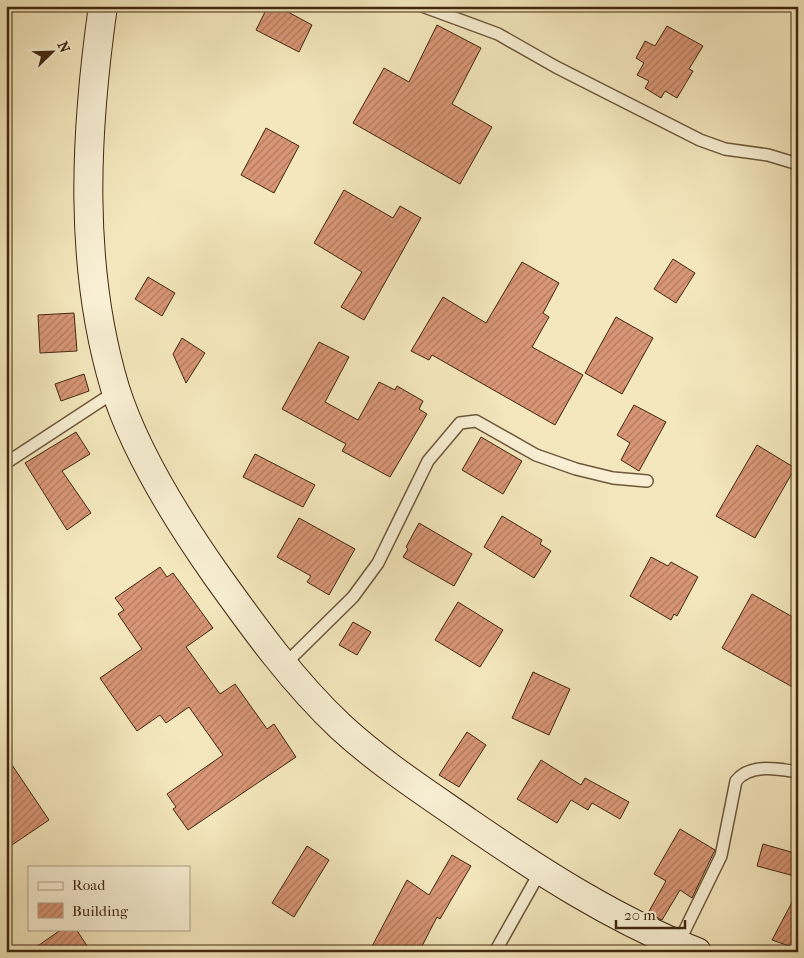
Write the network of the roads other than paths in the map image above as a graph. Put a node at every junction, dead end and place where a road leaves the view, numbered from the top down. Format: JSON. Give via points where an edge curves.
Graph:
{"nodes":[{"id":1,"x":103,"y":6,"type":"edge"},
{"id":2,"x":422,"y":6,"type":"edge"},
{"id":3,"x":798,"y":164,"type":"edge"},
{"id":4,"x":116,"y":391,"type":"junction"},
{"id":5,"x":6,"y":464,"type":"edge"},
{"id":6,"x":647,"y":482,"type":"dead end"},
{"id":7,"x":284,"y":666,"type":"junction"},
{"id":8,"x":798,"y":772,"type":"edge"},
{"id":9,"x":540,"y":872,"type":"junction"},
{"id":10,"x":687,"y":948,"type":"edge"},
{"id":11,"x":495,"y":952,"type":"edge"}],
"edges":[{"from":1,"to":4,"type":"street","via":[[92,89],[88,192],[92,284]]},
{"from":2,"to":3,"type":"lane","via":[[498,34],[700,140],[725,149],[768,155]]},
{"from":4,"to":5,"type":"lane"},
{"from":4,"to":7,"type":"street","via":[[148,465],[193,542]]},
{"from":6,"to":7,"type":"lane","via":[[576,470],[536,455],[476,421],[460,423],[428,461],[378,563],[353,597]]},
{"from":7,"to":9,"type":"street","via":[[340,726],[400,776]]},
{"from":8,"to":10,"type":"lane","via":[[757,769],[741,775],[736,781],[721,856]]},
{"from":9,"to":10,"type":"street","via":[[640,927]]},
{"from":9,"to":11,"type":"lane"}]}
